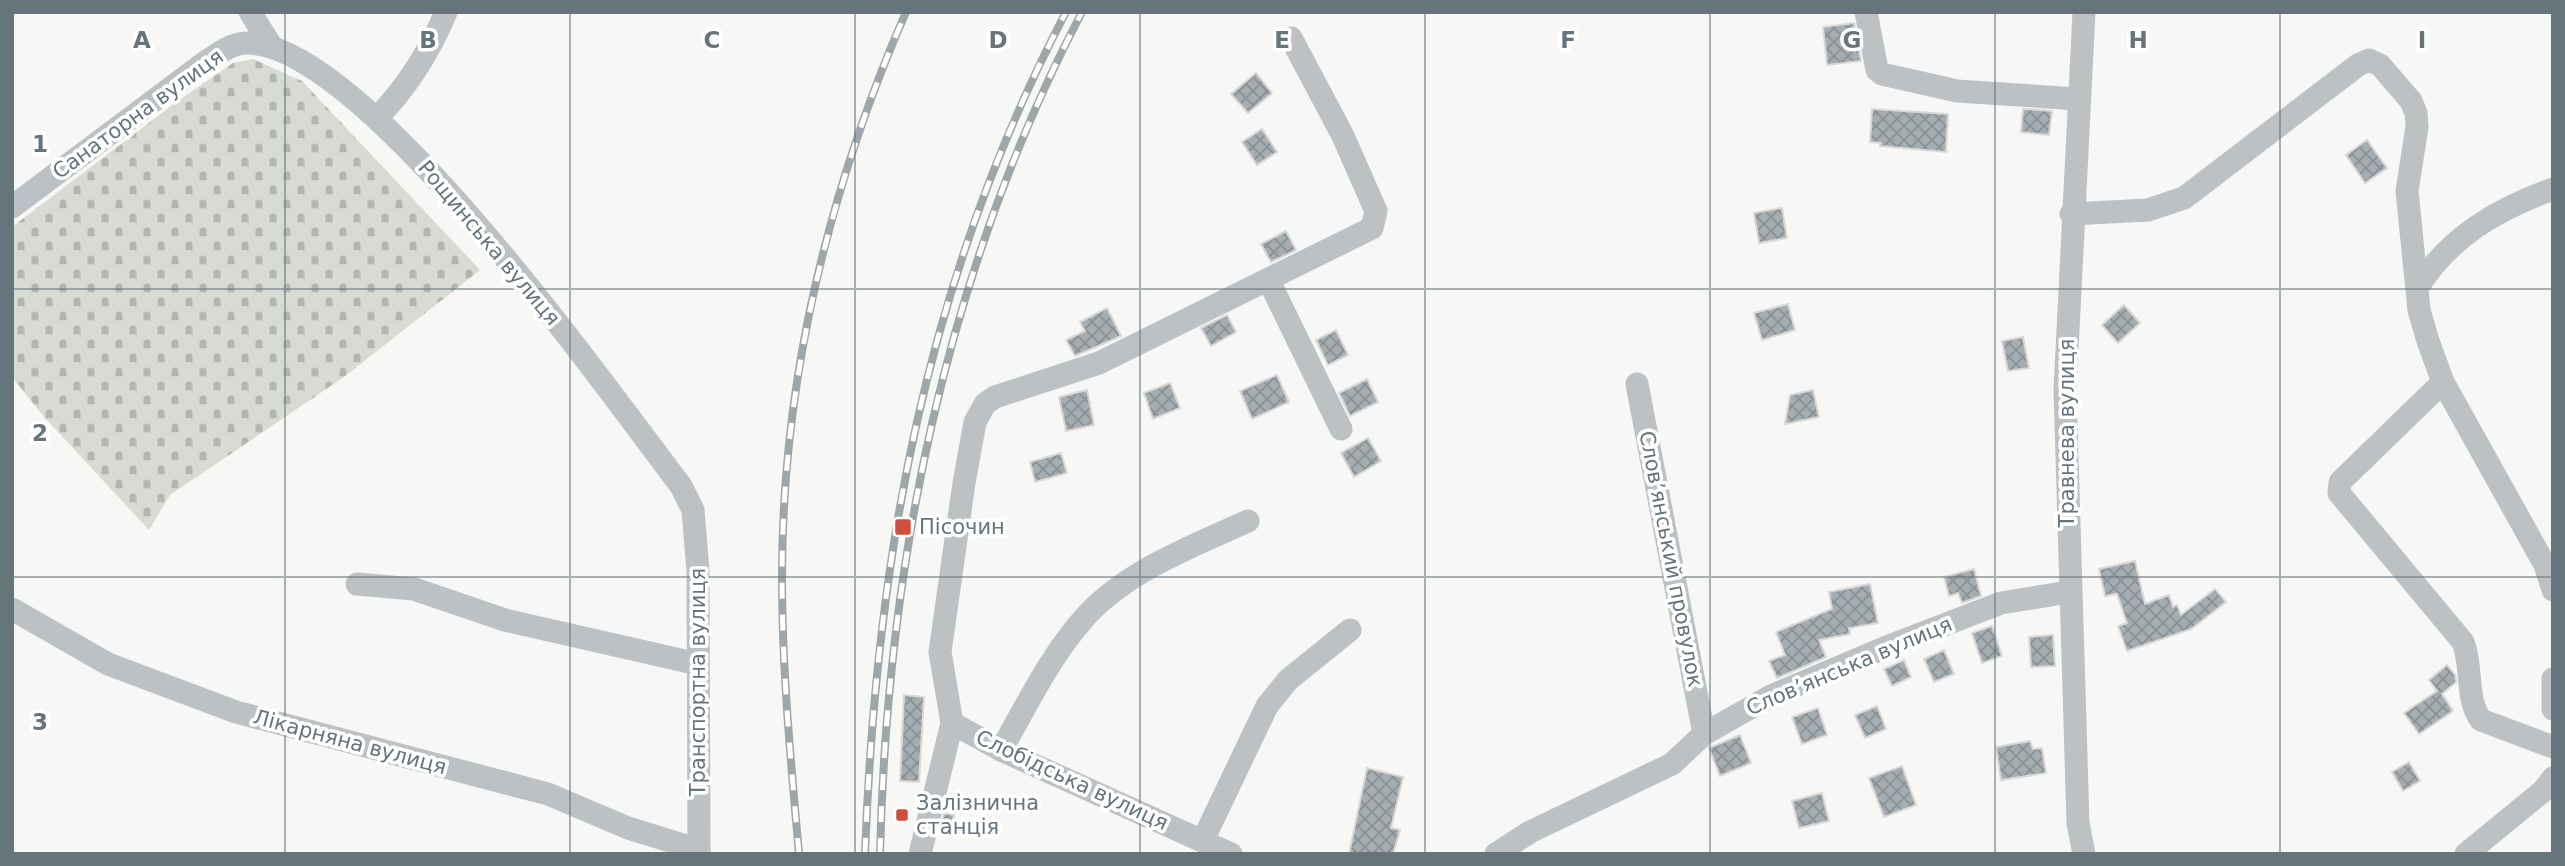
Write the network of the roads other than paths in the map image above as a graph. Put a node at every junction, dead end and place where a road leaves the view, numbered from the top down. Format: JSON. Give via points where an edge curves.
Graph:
{"nodes":[{"id":1,"x":250,"y":12,"type":"edge"},
{"id":2,"x":446,"y":12,"type":"edge"},
{"id":3,"x":1866,"y":12,"type":"edge"},
{"id":4,"x":2084,"y":12,"type":"edge"},
{"id":5,"x":1291,"y":38,"type":"dead end"},
{"id":6,"x":272,"y":47,"type":"junction"},
{"id":7,"x":2078,"y":99,"type":"junction"},
{"id":8,"x":377,"y":118,"type":"junction"},
{"id":9,"x":2553,"y":189,"type":"edge"},
{"id":10,"x":12,"y":207,"type":"edge"},
{"id":11,"x":2071,"y":214,"type":"junction"},
{"id":12,"x":1269,"y":281,"type":"junction"},
{"id":13,"x":2418,"y":287,"type":"junction"},
{"id":14,"x":2443,"y":382,"type":"junction"},
{"id":15,"x":1637,"y":384,"type":"dead end"},
{"id":16,"x":1341,"y":429,"type":"dead end"},
{"id":17,"x":693,"y":510,"type":"joint"},
{"id":18,"x":1248,"y":521,"type":"dead end"},
{"id":19,"x":357,"y":584,"type":"dead end"},
{"id":20,"x":2553,"y":590,"type":"edge"},
{"id":21,"x":2069,"y":592,"type":"junction"},
{"id":22,"x":12,"y":609,"type":"edge"},
{"id":23,"x":1350,"y":630,"type":"dead end"},
{"id":24,"x":698,"y":664,"type":"junction"},
{"id":25,"x":2553,"y":679,"type":"edge"},
{"id":26,"x":2553,"y":709,"type":"edge"},
{"id":27,"x":952,"y":723,"type":"junction"},
{"id":28,"x":1704,"y":734,"type":"junction"},
{"id":29,"x":2553,"y":747,"type":"edge"},
{"id":30,"x":1000,"y":750,"type":"junction"},
{"id":31,"x":2553,"y":778,"type":"edge"},
{"id":32,"x":1203,"y":840,"type":"junction"},
{"id":33,"x":699,"y":852,"type":"edge"},
{"id":34,"x":920,"y":854,"type":"edge"},
{"id":35,"x":1231,"y":854,"type":"edge"},
{"id":36,"x":1496,"y":854,"type":"edge"},
{"id":37,"x":2084,"y":854,"type":"edge"},
{"id":38,"x":2466,"y":854,"type":"edge"}],
"edges":[{"from":1,"to":6,"type":"street"},
{"from":2,"to":8,"type":"street","via":[[415,74]]},
{"from":3,"to":7,"type":"street","via":[[1877,70],[1882,74],[1957,91]]},
{"from":4,"to":7,"type":"street","name":"Травнева вулиця"},
{"from":5,"to":12,"type":"street","via":[[1343,136],[1376,217],[1367,233]]},
{"from":6,"to":8,"type":"street","name":"Рощинська вулиця","via":[[290,53]]},
{"from":6,"to":10,"type":"street","name":"Санаторна вулиця","via":[[245,43],[231,47],[125,120]]},
{"from":7,"to":11,"type":"street","name":"Травнева вулиця"},
{"from":8,"to":17,"type":"street","name":"Рощинська вулиця","via":[[532,290],[681,486]]},
{"from":9,"to":13,"type":"street","via":[[2479,224],[2430,267]]},
{"from":11,"to":13,"type":"street","via":[[2148,210],[2184,198],[2369,60],[2380,65],[2416,113],[2407,191]]},
{"from":11,"to":21,"type":"street","name":"Травнева вулиця","via":[[2065,390]]},
{"from":12,"to":16,"type":"street"},
{"from":12,"to":27,"type":"street","via":[[1100,363],[985,404],[975,422],[940,652]]},
{"from":13,"to":14,"type":"street","via":[[2419,310]]},
{"from":14,"to":20,"type":"street","via":[[2545,565]]},
{"from":14,"to":29,"type":"street","via":[[2340,482],[2339,493],[2463,642],[2474,710],[2481,720]]},
{"from":15,"to":28,"type":"street","name":"Слов’янський провулок"},
{"from":17,"to":24,"type":"street","name":"Транспортна вулиця"},
{"from":18,"to":30,"type":"street","via":[[1162,561],[1088,614],[1060,650]]},
{"from":19,"to":24,"type":"street","via":[[414,589],[505,620]]},
{"from":21,"to":28,"type":"street","name":"Слов’янська вулиця","via":[[2001,603],[1884,648],[1771,696]]},
{"from":21,"to":37,"type":"street","name":"Травнева вулиця","via":[[2078,823]]},
{"from":22,"to":33,"type":"street","name":"Лікарняна вулиця","via":[[108,664],[236,712],[548,794]]},
{"from":23,"to":32,"type":"street","via":[[1287,680],[1267,706]]},
{"from":24,"to":33,"type":"street","name":"Транспортна вулиця"},
{"from":25,"to":26,"type":"street"},
{"from":27,"to":30,"type":"street","name":"Слобідська вулиця"},
{"from":27,"to":34,"type":"street"},
{"from":28,"to":36,"type":"street","name":"Слов’янська вулиця","via":[[1672,764],[1530,832]]},
{"from":30,"to":32,"type":"street","name":"Слобідська вулиця"},
{"from":31,"to":38,"type":"street"},
{"from":32,"to":35,"type":"street","name":"Слобідська вулиця"}]}
